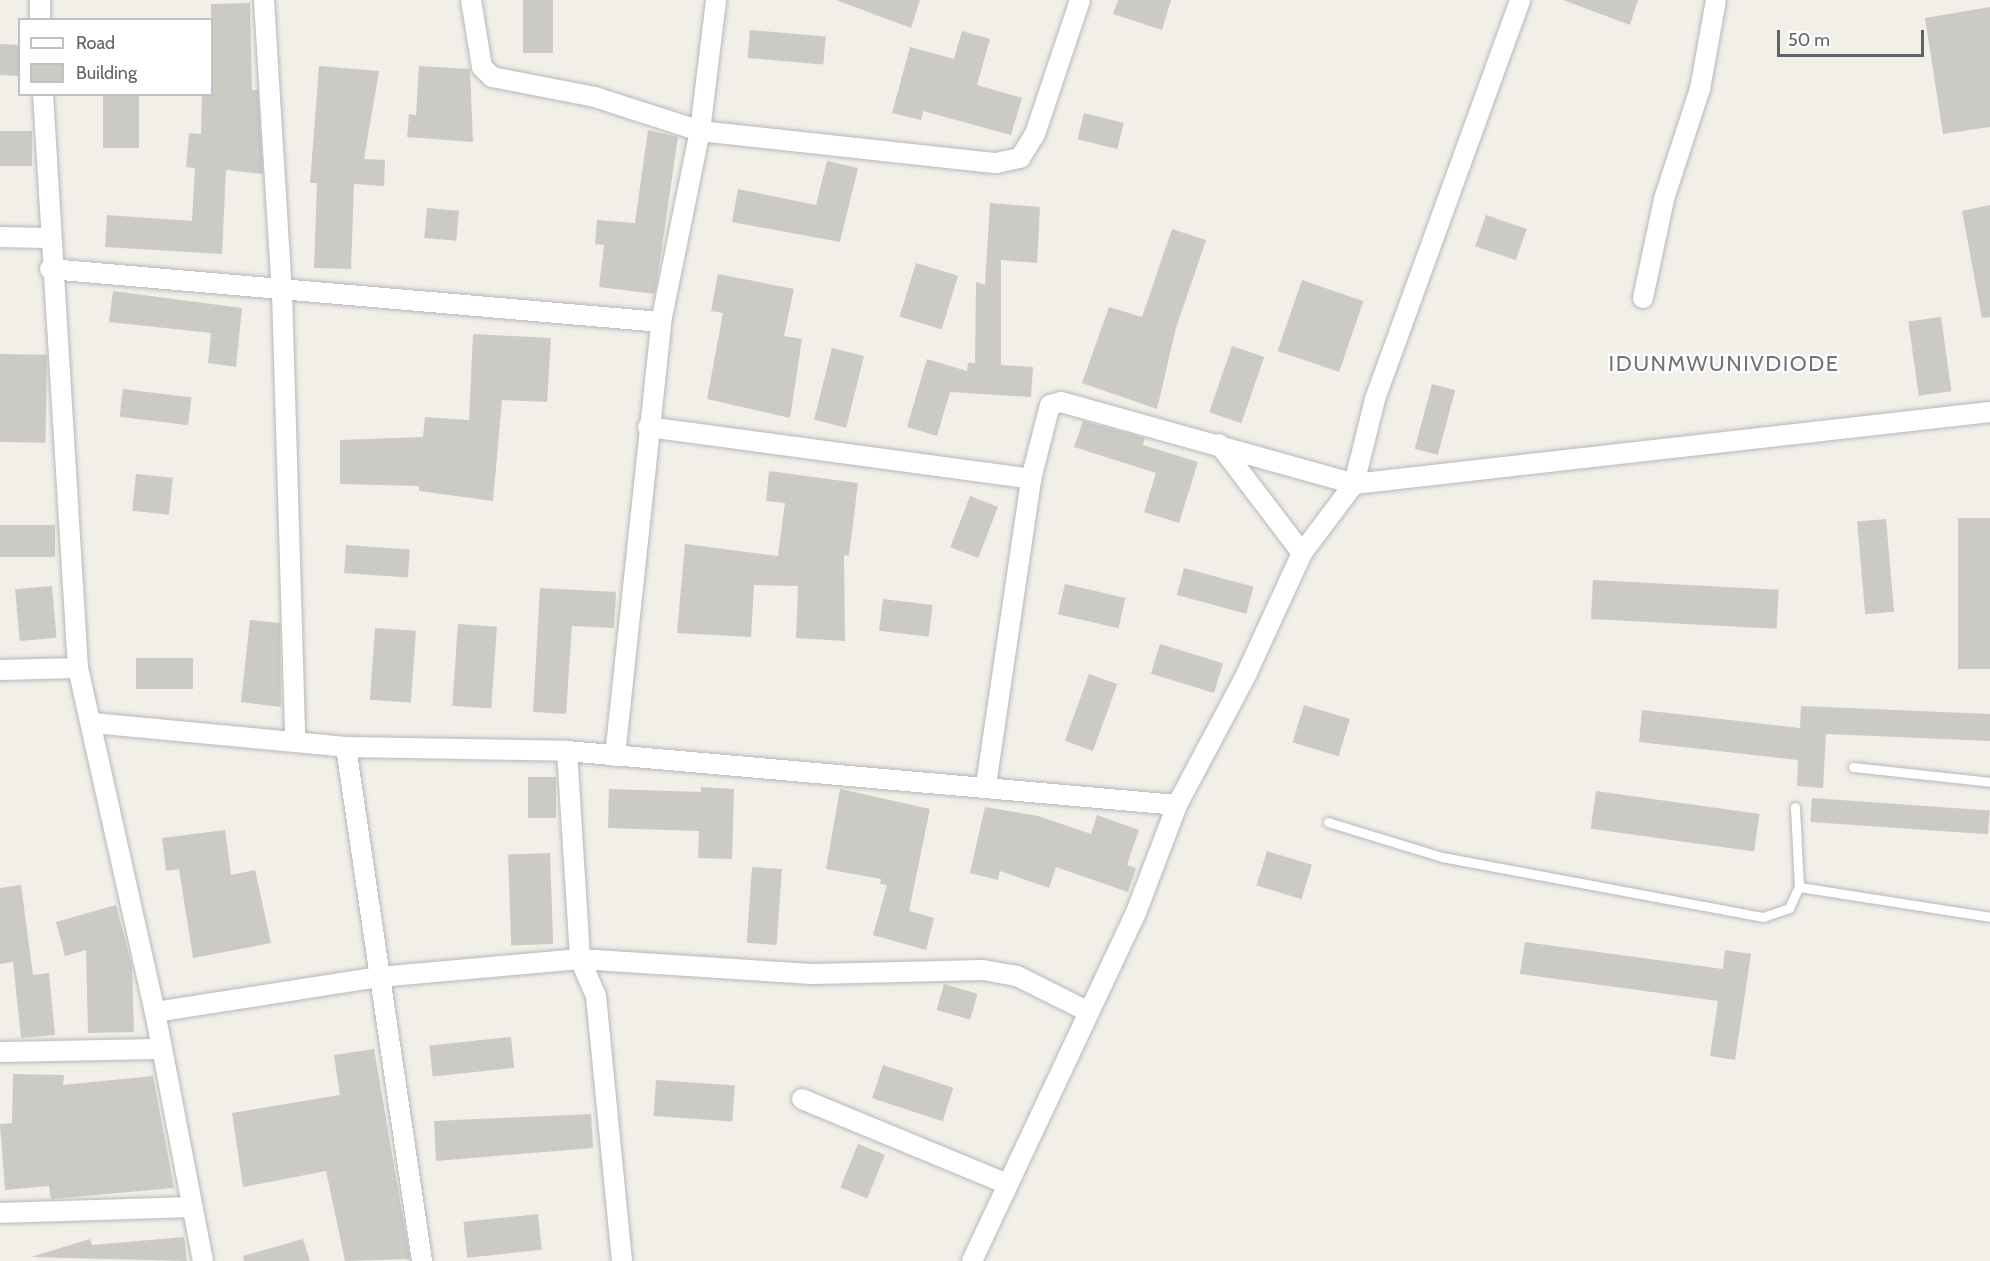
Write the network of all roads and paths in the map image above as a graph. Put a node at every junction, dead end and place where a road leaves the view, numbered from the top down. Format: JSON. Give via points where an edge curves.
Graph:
{"nodes":[{"id":1,"x":40,"y":0,"type":"edge"},
{"id":2,"x":264,"y":0,"type":"edge"},
{"id":3,"x":471,"y":0,"type":"edge"},
{"id":4,"x":716,"y":0,"type":"edge"},
{"id":5,"x":1080,"y":0,"type":"edge"},
{"id":6,"x":1520,"y":0,"type":"edge"},
{"id":7,"x":1716,"y":0,"type":"edge"},
{"id":8,"x":40,"y":18,"type":"edge"},
{"id":9,"x":43,"y":96,"type":"edge"},
{"id":10,"x":700,"y":131,"type":"junction"},
{"id":11,"x":0,"y":237,"type":"edge"},
{"id":12,"x":48,"y":238,"type":"junction"},
{"id":13,"x":50,"y":269,"type":"junction"},
{"id":14,"x":282,"y":292,"type":"junction"},
{"id":15,"x":1643,"y":298,"type":"dead end"},
{"id":16,"x":661,"y":322,"type":"junction"},
{"id":17,"x":1990,"y":412,"type":"edge"},
{"id":18,"x":648,"y":427,"type":"junction"},
{"id":19,"x":1219,"y":444,"type":"junction"},
{"id":20,"x":1031,"y":479,"type":"junction"},
{"id":21,"x":1354,"y":484,"type":"junction"},
{"id":22,"x":1302,"y":553,"type":"junction"},
{"id":23,"x":78,"y":668,"type":"junction"},
{"id":24,"x":0,"y":670,"type":"edge"},
{"id":25,"x":93,"y":723,"type":"junction"},
{"id":26,"x":295,"y":739,"type":"junction"},
{"id":27,"x":346,"y":747,"type":"junction"},
{"id":28,"x":567,"y":751,"type":"junction"},
{"id":29,"x":615,"y":756,"type":"junction"},
{"id":30,"x":1853,"y":767,"type":"dead end"},
{"id":31,"x":1990,"y":782,"type":"edge"},
{"id":32,"x":986,"y":785,"type":"junction"},
{"id":33,"x":1177,"y":805,"type":"junction"},
{"id":34,"x":1795,"y":807,"type":"dead end"},
{"id":35,"x":1328,"y":822,"type":"dead end"},
{"id":36,"x":1799,"y":887,"type":"junction"},
{"id":37,"x":1990,"y":917,"type":"edge"},
{"id":38,"x":580,"y":959,"type":"junction"},
{"id":39,"x":379,"y":977,"type":"junction"},
{"id":40,"x":1087,"y":1011,"type":"junction"},
{"id":41,"x":155,"y":1012,"type":"junction"},
{"id":42,"x":159,"y":1049,"type":"junction"},
{"id":43,"x":0,"y":1052,"type":"edge"},
{"id":44,"x":802,"y":1100,"type":"dead end"},
{"id":45,"x":1005,"y":1183,"type":"junction"},
{"id":46,"x":191,"y":1207,"type":"junction"},
{"id":47,"x":0,"y":1213,"type":"edge"},
{"id":48,"x":203,"y":1261,"type":"edge"},
{"id":49,"x":422,"y":1261,"type":"edge"},
{"id":50,"x":622,"y":1261,"type":"edge"},
{"id":51,"x":972,"y":1261,"type":"edge"}],
"edges":[{"from":1,"to":8,"type":"street"},
{"from":2,"to":14,"type":"street"},
{"from":3,"to":10,"type":"street","via":[[482,67],[492,77],[595,97]]},
{"from":4,"to":10,"type":"street"},
{"from":5,"to":10,"type":"street","via":[[1035,134],[1020,158],[996,163]]},
{"from":6,"to":21,"type":"street","via":[[1375,399]]},
{"from":7,"to":15,"type":"street","via":[[1700,89],[1664,199]]},
{"from":9,"to":12,"type":"street"},
{"from":10,"to":16,"type":"street"},
{"from":11,"to":12,"type":"street"},
{"from":12,"to":13,"type":"street"},
{"from":13,"to":14,"type":"street"},
{"from":13,"to":23,"type":"street"},
{"from":14,"to":16,"type":"street"},
{"from":14,"to":26,"type":"street"},
{"from":16,"to":18,"type":"street"},
{"from":17,"to":21,"type":"street"},
{"from":18,"to":20,"type":"street"},
{"from":18,"to":29,"type":"street"},
{"from":19,"to":20,"type":"street","via":[[1061,402],[1050,405],[1044,417]]},
{"from":19,"to":21,"type":"street"},
{"from":19,"to":22,"type":"street"},
{"from":20,"to":32,"type":"street"},
{"from":21,"to":22,"type":"street"},
{"from":22,"to":33,"type":"street","via":[[1246,675]]},
{"from":23,"to":24,"type":"street"},
{"from":23,"to":25,"type":"street"},
{"from":25,"to":26,"type":"street"},
{"from":25,"to":41,"type":"street"},
{"from":26,"to":27,"type":"street"},
{"from":27,"to":28,"type":"street"},
{"from":27,"to":39,"type":"street"},
{"from":28,"to":29,"type":"street"},
{"from":28,"to":38,"type":"street"},
{"from":29,"to":32,"type":"street"},
{"from":30,"to":31,"type":"lane"},
{"from":32,"to":33,"type":"street"},
{"from":33,"to":40,"type":"street","via":[[1137,910]]},
{"from":34,"to":36,"type":"lane"},
{"from":35,"to":36,"type":"lane","via":[[1442,857],[1763,917],[1789,908]]},
{"from":36,"to":37,"type":"lane"},
{"from":38,"to":39,"type":"street"},
{"from":38,"to":40,"type":"street","via":[[812,974],[983,970],[1017,976]]},
{"from":38,"to":50,"type":"street","via":[[596,996]]},
{"from":39,"to":41,"type":"street"},
{"from":39,"to":49,"type":"street"},
{"from":40,"to":45,"type":"street"},
{"from":41,"to":42,"type":"street"},
{"from":42,"to":43,"type":"street"},
{"from":42,"to":46,"type":"street"},
{"from":44,"to":45,"type":"street"},
{"from":45,"to":51,"type":"street"},
{"from":46,"to":47,"type":"street"},
{"from":46,"to":48,"type":"street"}]}
